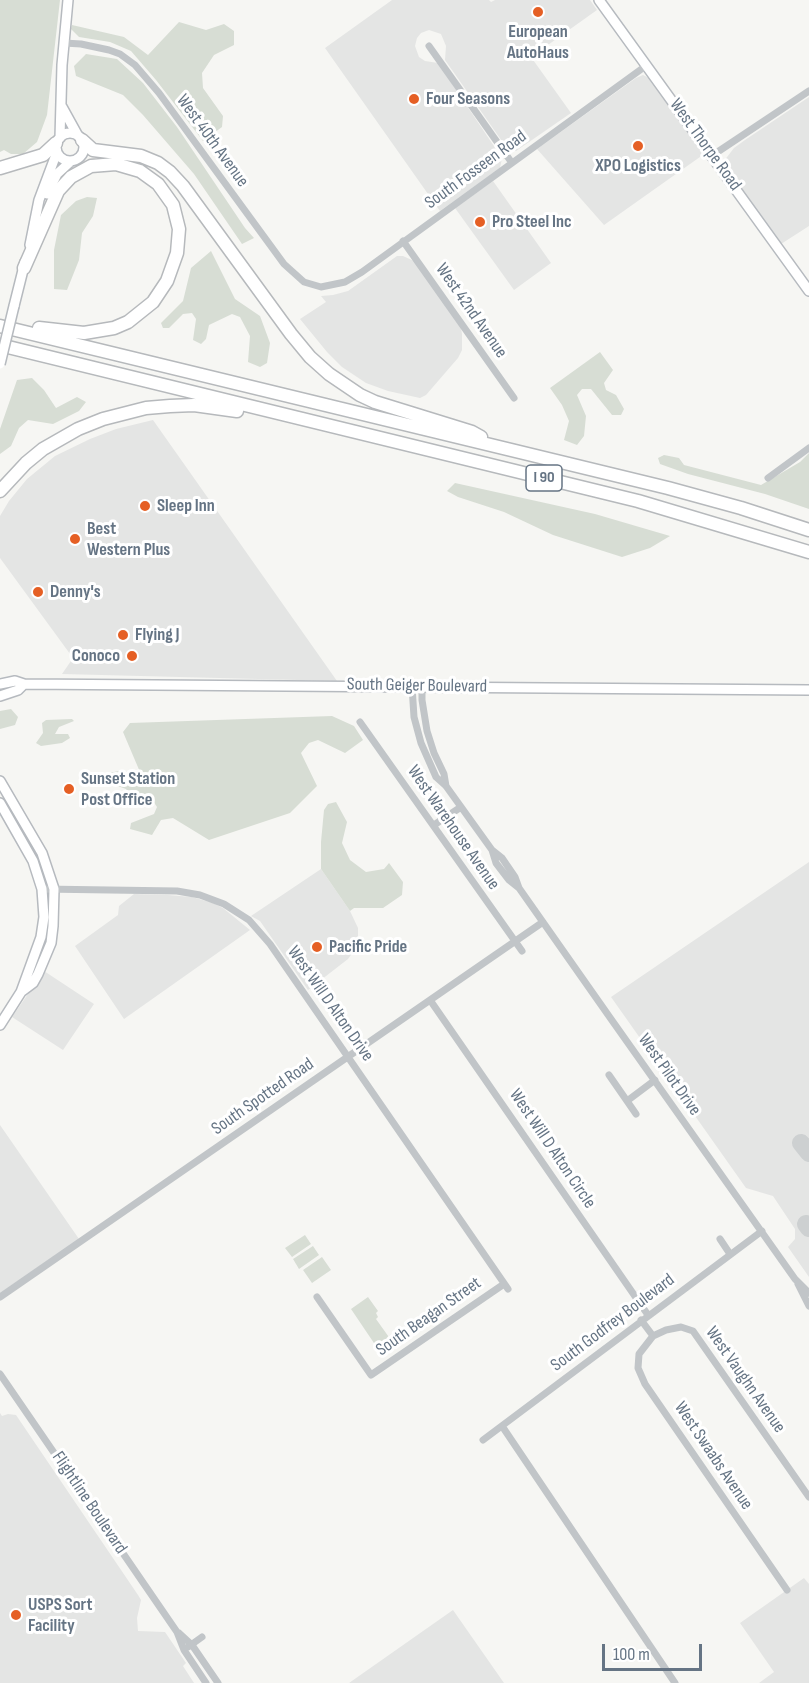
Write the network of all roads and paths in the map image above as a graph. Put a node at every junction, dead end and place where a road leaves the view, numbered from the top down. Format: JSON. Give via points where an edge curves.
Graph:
{"nodes":[{"id":1,"x":68,"y":0,"type":"edge"},
{"id":2,"x":599,"y":0,"type":"edge"},
{"id":3,"x":64,"y":43,"type":"junction"},
{"id":4,"x":429,"y":46,"type":"dead end"},
{"id":5,"x":647,"y":65,"type":"junction"},
{"id":6,"x":809,"y":91,"type":"edge"},
{"id":7,"x":61,"y":105,"type":"junction"},
{"id":8,"x":80,"y":138,"type":"junction"},
{"id":9,"x":58,"y":145,"type":"junction"},
{"id":10,"x":713,"y":155,"type":"junction"},
{"id":11,"x":70,"y":162,"type":"junction"},
{"id":12,"x":512,"y":163,"type":"junction"},
{"id":13,"x":0,"y":168,"type":"edge"},
{"id":14,"x":34,"y":226,"type":"junction"},
{"id":15,"x":403,"y":241,"type":"junction"},
{"id":16,"x":24,"y":268,"type":"junction"},
{"id":17,"x":317,"y":287,"type":"joint"},
{"id":18,"x":809,"y":291,"type":"edge"},
{"id":19,"x":0,"y":326,"type":"edge"},
{"id":20,"x":18,"y":330,"type":"junction"},
{"id":21,"x":0,"y":345,"type":"edge"},
{"id":22,"x":0,"y":364,"type":"edge"},
{"id":23,"x":514,"y":398,"type":"dead end"},
{"id":24,"x":277,"y":413,"type":"junction"},
{"id":25,"x":495,"y":446,"type":"junction"},
{"id":26,"x":809,"y":448,"type":"edge"},
{"id":27,"x":768,"y":478,"type":"dead end"},
{"id":28,"x":0,"y":490,"type":"edge"},
{"id":29,"x":809,"y":530,"type":"edge"},
{"id":30,"x":809,"y":552,"type":"edge"},
{"id":31,"x":0,"y":684,"type":"edge"},
{"id":32,"x":24,"y":684,"type":"junction"},
{"id":33,"x":417,"y":686,"type":"junction"},
{"id":34,"x":809,"y":690,"type":"edge"},
{"id":35,"x":0,"y":696,"type":"edge"},
{"id":36,"x":360,"y":722,"type":"dead end"},
{"id":37,"x":0,"y":781,"type":"edge"},
{"id":38,"x":0,"y":802,"type":"edge"},
{"id":39,"x":461,"y":807,"type":"junction"},
{"id":40,"x":434,"y":825,"type":"junction"},
{"id":41,"x":42,"y":889,"type":"junction"},
{"id":42,"x":54,"y":889,"type":"junction"},
{"id":43,"x":543,"y":922,"type":"junction"},
{"id":44,"x":515,"y":941,"type":"junction"},
{"id":45,"x":522,"y":951,"type":"dead end"},
{"id":46,"x":21,"y":992,"type":"junction"},
{"id":47,"x":430,"y":1000,"type":"junction"},
{"id":48,"x":0,"y":1025,"type":"edge"},
{"id":49,"x":348,"y":1056,"type":"junction"},
{"id":50,"x":609,"y":1075,"type":"dead end"},
{"id":51,"x":655,"y":1080,"type":"junction"},
{"id":52,"x":627,"y":1101,"type":"junction"},
{"id":53,"x":636,"y":1114,"type":"dead end"},
{"id":54,"x":762,"y":1231,"type":"junction"},
{"id":55,"x":720,"y":1239,"type":"dead end"},
{"id":56,"x":730,"y":1254,"type":"junction"},
{"id":57,"x":795,"y":1279,"type":"junction"},
{"id":58,"x":506,"y":1287,"type":"joint"},
{"id":59,"x":809,"y":1293,"type":"edge"},
{"id":60,"x":0,"y":1297,"type":"edge"},
{"id":61,"x":317,"y":1297,"type":"dead end"},
{"id":62,"x":809,"y":1306,"type":"edge"},
{"id":63,"x":644,"y":1318,"type":"junction"},
{"id":64,"x":653,"y":1336,"type":"junction"},
{"id":65,"x":0,"y":1374,"type":"edge"},
{"id":66,"x":502,"y":1426,"type":"junction"},
{"id":67,"x":483,"y":1440,"type":"dead end"},
{"id":68,"x":809,"y":1497,"type":"edge"},
{"id":69,"x":787,"y":1590,"type":"dead end"},
{"id":70,"x":177,"y":1632,"type":"junction"},
{"id":71,"x":202,"y":1637,"type":"dead end"},
{"id":72,"x":192,"y":1645,"type":"junction"},
{"id":73,"x":184,"y":1650,"type":"junction"},
{"id":74,"x":206,"y":1683,"type":"edge"},
{"id":75,"x":218,"y":1683,"type":"edge"},
{"id":76,"x":675,"y":1683,"type":"edge"}],
"edges":[{"from":1,"to":3,"type":"street"},
{"from":2,"to":5,"type":"street","name":"West Thorpe Road"},
{"from":3,"to":7,"type":"street"},
{"from":3,"to":17,"type":"street","name":"West 40th Avenue","via":[[109,50],[135,65],[284,264],[300,280]]},
{"from":4,"to":12,"type":"street"},
{"from":5,"to":10,"type":"street","name":"West Thorpe Road"},
{"from":5,"to":12,"type":"street","name":"South Fosseen Road"},
{"from":6,"to":10,"type":"street"},
{"from":7,"to":8,"type":"street"},
{"from":7,"to":9,"type":"street"},
{"from":8,"to":9,"type":"street","via":[[70,133]]},
{"from":8,"to":11,"type":"street","via":[[83,153]]},
{"from":8,"to":25,"type":"highway","via":[[93,150],[141,156],[171,172],[291,334],[336,380],[375,402],[472,432]]},
{"from":9,"to":11,"type":"street","via":[[62,159]]},
{"from":9,"to":13,"type":"highway","via":[[43,155]]},
{"from":9,"to":14,"type":"street"},
{"from":10,"to":18,"type":"street","name":"West Thorpe Road"},
{"from":11,"to":14,"type":"street","via":[[57,174]]},
{"from":12,"to":15,"type":"street","name":"South Fosseen Road"},
{"from":14,"to":16,"type":"street"},
{"from":15,"to":17,"type":"street","name":"South Fosseen Road","via":[[353,277]]},
{"from":15,"to":23,"type":"street","name":"West 42nd Avenue"},
{"from":16,"to":20,"type":"highway","via":[[58,191],[71,177],[92,166],[116,164],[140,171],[158,183],[173,205],[178,230],[173,266],[162,290],[143,311],[128,322],[97,331]]},
{"from":16,"to":22,"type":"street","bridge":true},
{"from":19,"to":20,"type":"highway","number":"I 90"},
{"from":20,"to":25,"type":"highway","number":"I 90"},
{"from":21,"to":24,"type":"highway","number":"I 90"},
{"from":24,"to":28,"type":"highway","via":[[194,405],[124,412],[56,441],[26,463]]},
{"from":24,"to":30,"type":"highway","number":"I 90","via":[[639,501]]},
{"from":25,"to":29,"type":"highway","number":"I 90","via":[[668,488]]},
{"from":26,"to":27,"type":"street"},
{"from":31,"to":32,"type":"street","name":"South Geiger Boulevard"},
{"from":32,"to":33,"type":"street","name":"South Geiger Boulevard"},
{"from":32,"to":35,"type":"street","name":"South Geiger Boulevard"},
{"from":33,"to":34,"type":"street","name":"South Geiger Boulevard"},
{"from":33,"to":39,"type":"street","name":"West Pilot Drive","via":[[414,717],[421,743],[436,777]]},
{"from":36,"to":40,"type":"street","name":"West Warehouse Avenue"},
{"from":37,"to":42,"type":"street","via":[[42,853]]},
{"from":38,"to":41,"type":"street","via":[[33,861]]},
{"from":39,"to":40,"type":"street"},
{"from":39,"to":43,"type":"street","name":"West Pilot Drive","via":[[509,867]]},
{"from":40,"to":44,"type":"street","name":"West Warehouse Avenue"},
{"from":41,"to":42,"type":"street","name":"West Will D Alton Drive"},
{"from":41,"to":46,"type":"street","via":[[41,936]]},
{"from":42,"to":46,"type":"street","via":[[51,943],[39,974]]},
{"from":42,"to":49,"type":"street","name":"West Will D Alton Drive","via":[[177,891],[224,904],[249,920],[270,944]]},
{"from":43,"to":44,"type":"street","name":"South Spotted Road"},
{"from":43,"to":51,"type":"street","name":"West Pilot Drive"},
{"from":44,"to":45,"type":"street","name":"West Warehouse Avenue"},
{"from":44,"to":47,"type":"street","name":"South Spotted Road"},
{"from":46,"to":48,"type":"street"},
{"from":47,"to":49,"type":"street","name":"South Spotted Road"},
{"from":47,"to":63,"type":"street","name":"West Will D Alton Circle"},
{"from":49,"to":58,"type":"street","name":"West Will D Alton Drive"},
{"from":49,"to":60,"type":"street","name":"South Spotted Road"},
{"from":50,"to":52,"type":"street"},
{"from":51,"to":52,"type":"street"},
{"from":51,"to":54,"type":"street","name":"West Pilot Drive"},
{"from":52,"to":53,"type":"street"},
{"from":54,"to":56,"type":"street","name":"South Godfrey Boulevard"},
{"from":54,"to":57,"type":"street","name":"West Pilot Drive"},
{"from":55,"to":56,"type":"street"},
{"from":56,"to":63,"type":"street","name":"South Godfrey Boulevard"},
{"from":57,"to":59,"type":"street","name":"West Pilot Drive"},
{"from":57,"to":62,"type":"street","name":"West Pilot Drive"},
{"from":58,"to":61,"type":"street","name":"South Beagan Street","via":[[371,1375]]},
{"from":63,"to":64,"type":"street"},
{"from":63,"to":66,"type":"street","name":"South Godfrey Boulevard"},
{"from":64,"to":68,"type":"street","name":"West Vaughn Avenue","via":[[681,1327],[693,1331]]},
{"from":64,"to":69,"type":"street","name":"West Swaabs Avenue","via":[[639,1354],[638,1368],[645,1384]]},
{"from":65,"to":70,"type":"street","name":"Flightline Boulevard"},
{"from":66,"to":67,"type":"street","name":"South Godfrey Boulevard"},
{"from":66,"to":76,"type":"street"},
{"from":70,"to":72,"type":"street","name":"Flightline Boulevard"},
{"from":70,"to":73,"type":"street","name":"Flightline Boulevard"},
{"from":71,"to":72,"type":"street"},
{"from":72,"to":73,"type":"street"},
{"from":72,"to":75,"type":"street","name":"Flightline Boulevard"},
{"from":73,"to":74,"type":"street","name":"Flightline Boulevard"}]}
